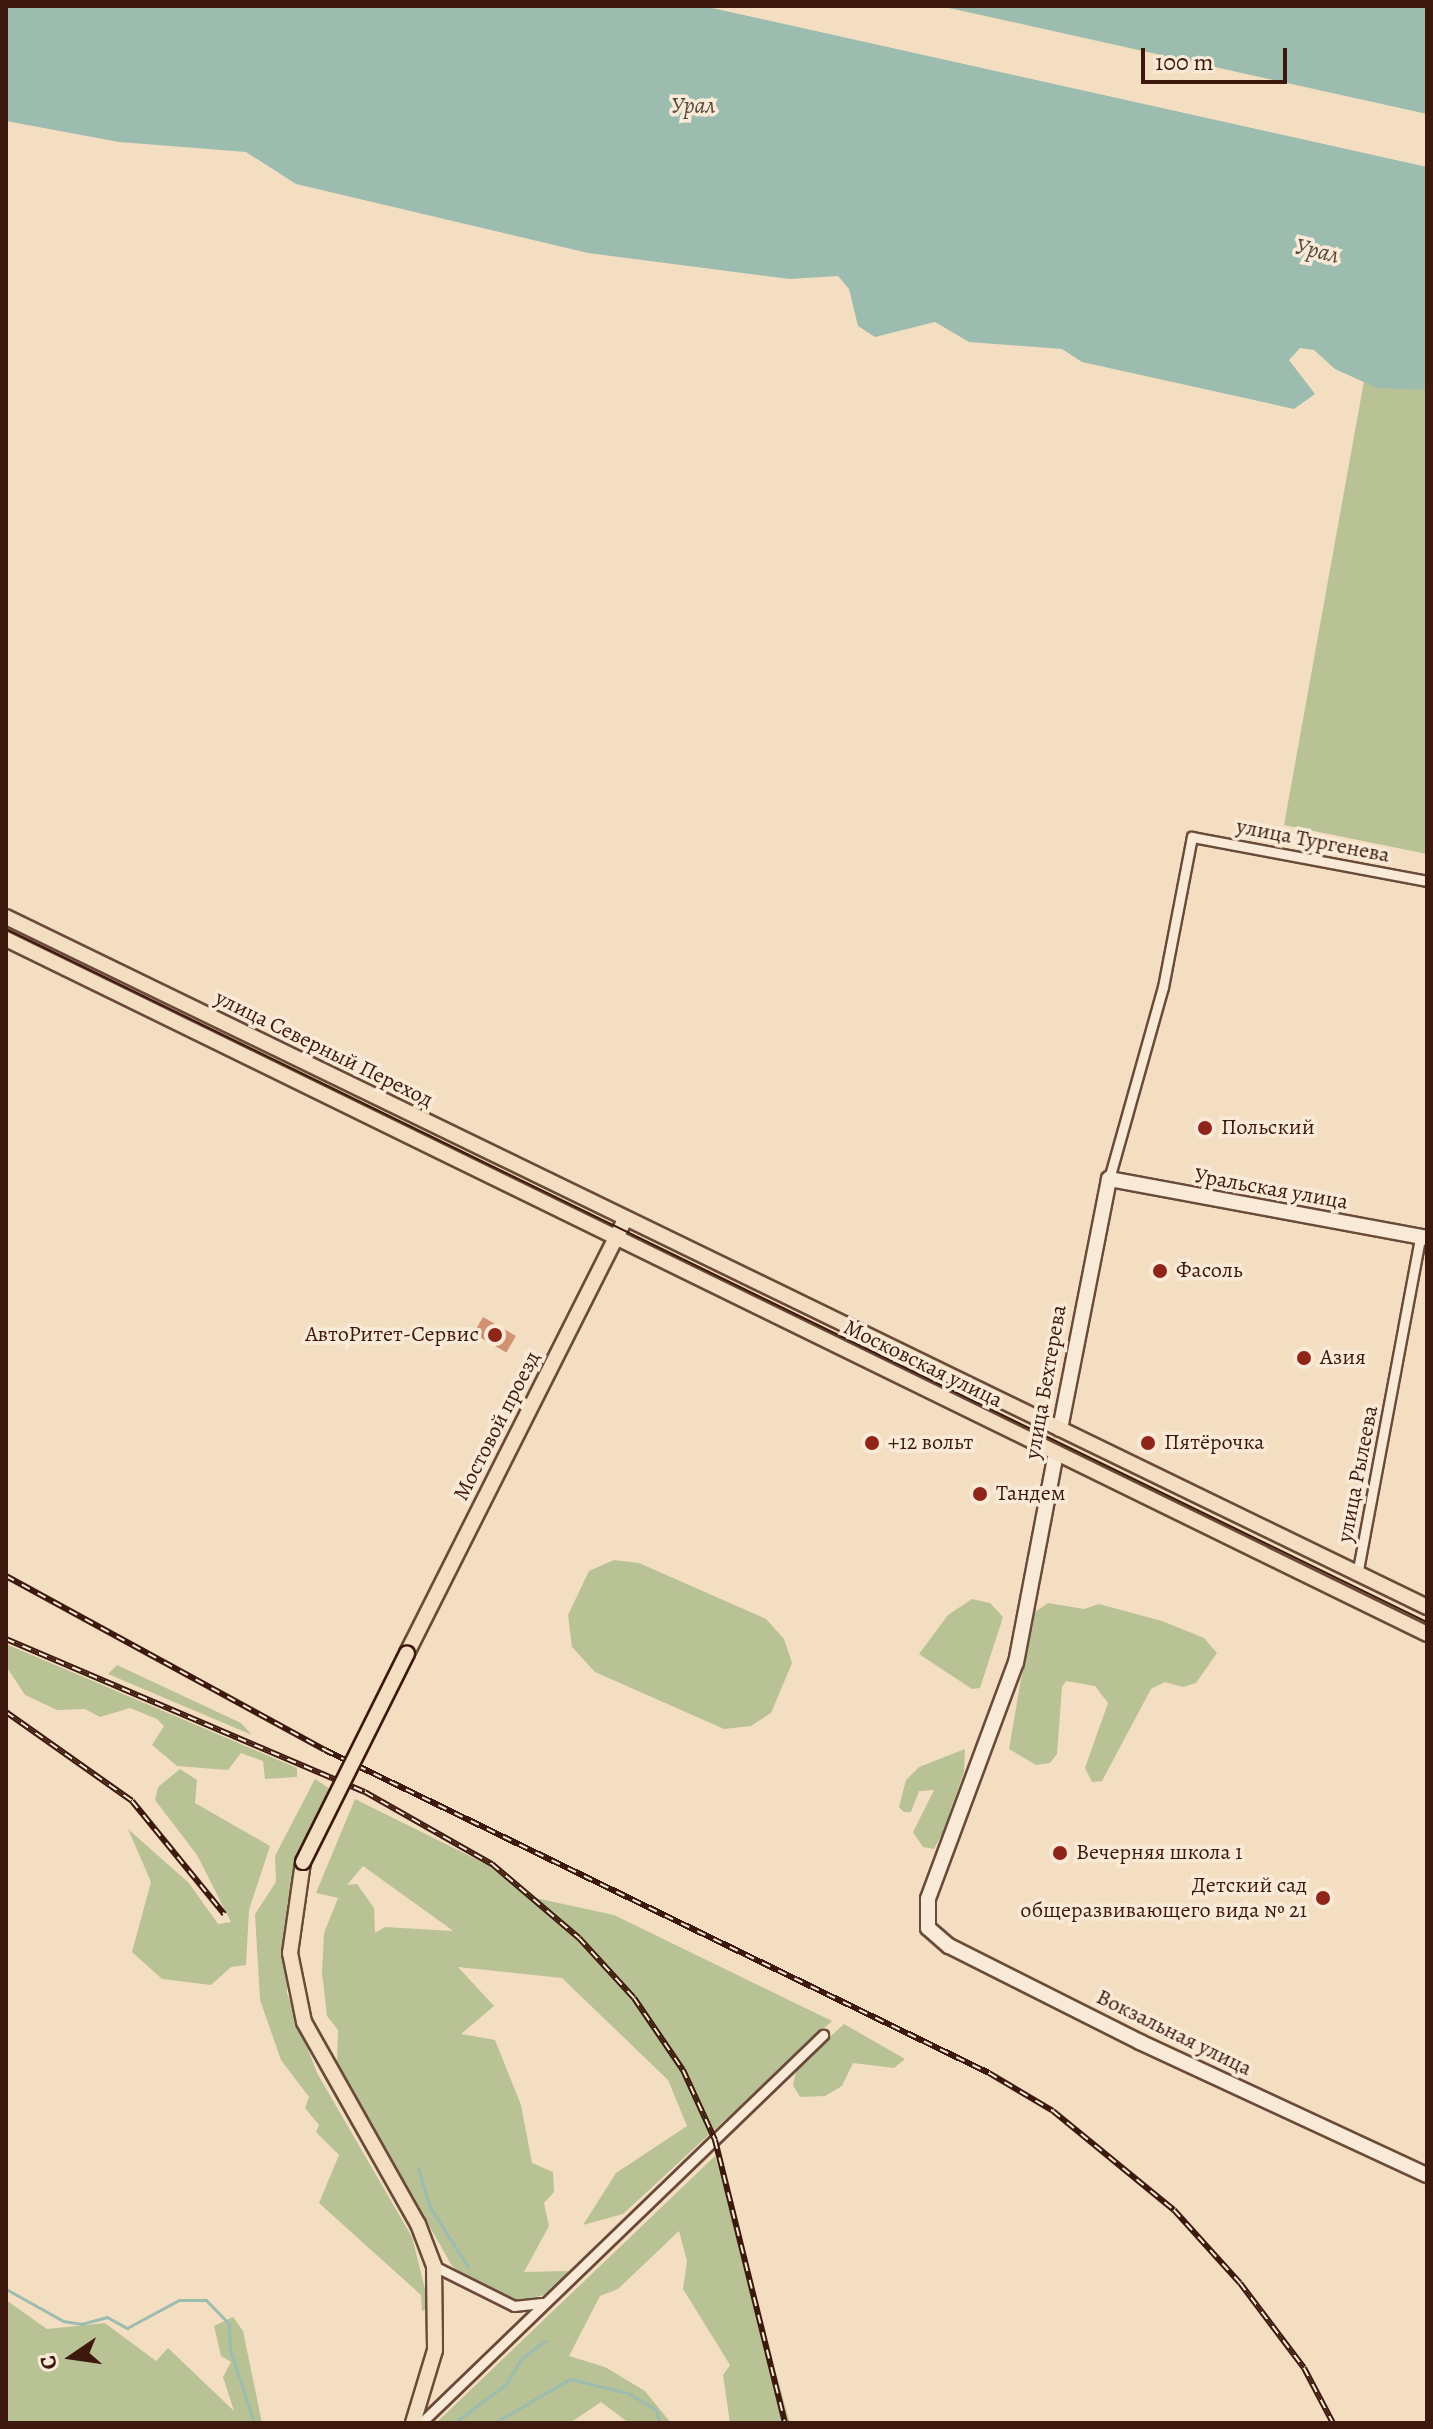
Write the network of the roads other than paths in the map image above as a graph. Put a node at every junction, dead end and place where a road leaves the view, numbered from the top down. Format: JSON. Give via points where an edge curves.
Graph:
{"nodes":[{"id":1,"x":1192,"y":837,"type":"joint"},
{"id":2,"x":1427,"y":881,"type":"edge"},
{"id":3,"x":6,"y":917,"type":"edge"},
{"id":4,"x":6,"y":939,"type":"edge"},
{"id":5,"x":1109,"y":1179,"type":"junction"},
{"id":6,"x":625,"y":1219,"type":"junction"},
{"id":7,"x":615,"y":1238,"type":"junction"},
{"id":8,"x":1424,"y":1238,"type":"edge"},
{"id":9,"x":1060,"y":1429,"type":"junction"},
{"id":10,"x":1056,"y":1453,"type":"junction"},
{"id":11,"x":1357,"y":1575,"type":"junction"},
{"id":12,"x":1427,"y":1607,"type":"edge"},
{"id":13,"x":1427,"y":1634,"type":"edge"},
{"id":14,"x":928,"y":1928,"type":"joint"},
{"id":15,"x":823,"y":2035,"type":"dead end"},
{"id":16,"x":1407,"y":2170,"type":"junction"},
{"id":17,"x":1427,"y":2175,"type":"edge"},
{"id":18,"x":1427,"y":2184,"type":"edge"},
{"id":19,"x":434,"y":2266,"type":"junction"},
{"id":20,"x":548,"y":2300,"type":"junction"},
{"id":21,"x":413,"y":2423,"type":"edge"},
{"id":22,"x":421,"y":2423,"type":"edge"}],
"edges":[{"from":1,"to":2,"type":"street","name":"улица Тургенева"},
{"from":1,"to":5,"type":"street","name":"улица Бехтерева","via":[[1163,987]]},
{"from":3,"to":6,"type":"main road","name":"улица Северный Переход"},
{"from":4,"to":7,"type":"main road","name":"улица Северный Переход"},
{"from":5,"to":8,"type":"street","name":"Уральская улица"},
{"from":5,"to":9,"type":"street","name":"улица Бехтерева"},
{"from":6,"to":7,"type":"main road","name":"Мостовой проезд"},
{"from":6,"to":9,"type":"main road","name":"Московская улица"},
{"from":7,"to":10,"type":"main road","name":"Московская улица"},
{"from":7,"to":19,"type":"main road","name":"Мостовой проезд","bridge":true,"via":[[303,1862],[290,1953],[304,2022],[418,2224]]},
{"from":8,"to":11,"type":"street","name":"улица Рылеева"},
{"from":9,"to":10,"type":"main road","name":"улица Бехтерева"},
{"from":9,"to":11,"type":"main road","name":"Московская улица"},
{"from":10,"to":13,"type":"main road","name":"Московская улица"},
{"from":10,"to":14,"type":"street","name":"улица Бехтерева","via":[[1016,1662],[928,1899]]},
{"from":11,"to":12,"type":"main road","name":"Московская улица"},
{"from":14,"to":16,"type":"street","name":"Вокзальная улица","via":[[949,1946]]},
{"from":15,"to":20,"type":"street"},
{"from":16,"to":17,"type":"street","name":"Вокзальная улица"},
{"from":16,"to":18,"type":"street","name":"Вокзальная улица"},
{"from":19,"to":20,"type":"street","via":[[514,2306]]},
{"from":19,"to":21,"type":"main road","via":[[435,2350]]},
{"from":20,"to":22,"type":"street"}]}
